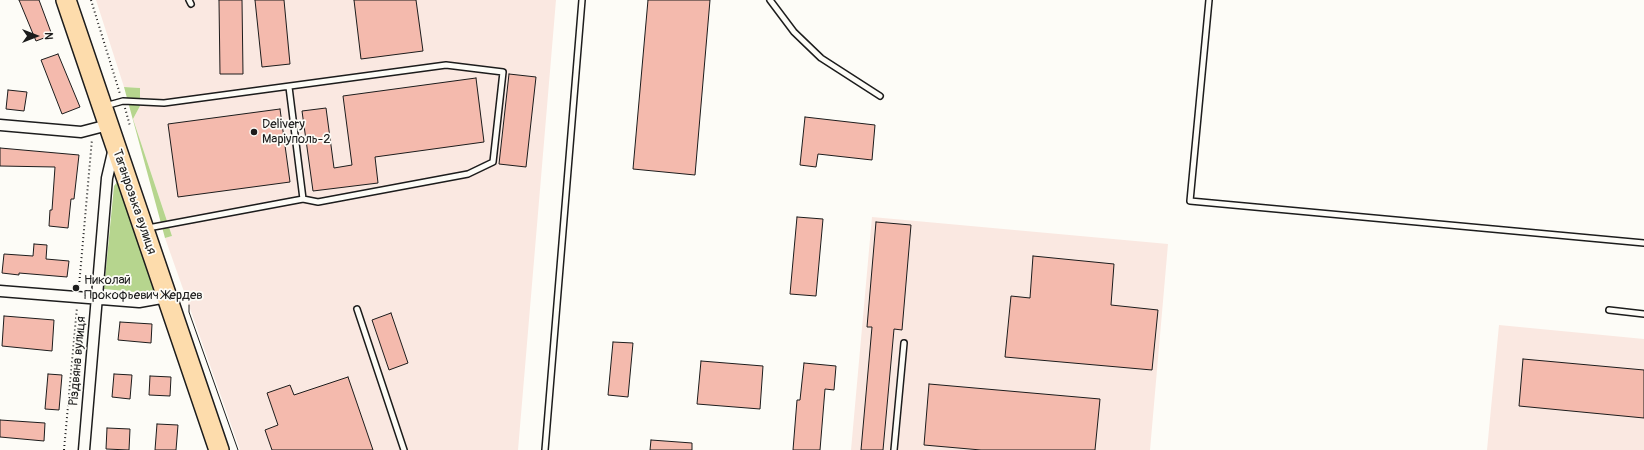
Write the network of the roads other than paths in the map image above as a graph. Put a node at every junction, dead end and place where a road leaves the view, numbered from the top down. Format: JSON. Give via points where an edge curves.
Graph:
{"nodes":[{"id":1,"x":66,"y":0,"type":"edge"},
{"id":2,"x":582,"y":0,"type":"edge"},
{"id":3,"x":770,"y":0,"type":"edge"},
{"id":4,"x":1209,"y":0,"type":"edge"},
{"id":5,"x":289,"y":87,"type":"junction"},
{"id":6,"x":880,"y":96,"type":"dead end"},
{"id":7,"x":102,"y":107,"type":"junction"},
{"id":8,"x":0,"y":125,"type":"edge"},
{"id":9,"x":108,"y":125,"type":"junction"},
{"id":10,"x":115,"y":175,"type":"junction"},
{"id":11,"x":304,"y":199,"type":"junction"},
{"id":12,"x":144,"y":229,"type":"junction"},
{"id":13,"x":1644,"y":243,"type":"edge"},
{"id":14,"x":0,"y":291,"type":"edge"},
{"id":15,"x":167,"y":297,"type":"junction"},
{"id":16,"x":96,"y":300,"type":"junction"},
{"id":17,"x":357,"y":309,"type":"dead end"},
{"id":18,"x":1609,"y":310,"type":"dead end"},
{"id":19,"x":1644,"y":314,"type":"edge"},
{"id":20,"x":904,"y":343,"type":"dead end"},
{"id":21,"x":84,"y":450,"type":"edge"},
{"id":22,"x":219,"y":450,"type":"edge"},
{"id":23,"x":404,"y":450,"type":"edge"},
{"id":24,"x":546,"y":450,"type":"edge"},
{"id":25,"x":894,"y":450,"type":"edge"}],
"edges":[{"from":1,"to":7,"type":"highway","name":"Таганрозька вулиця"},
{"from":2,"to":24,"type":"lane"},
{"from":3,"to":6,"type":"lane","via":[[794,32],[822,58]]},
{"from":4,"to":13,"type":"lane","via":[[1190,201]]},
{"from":5,"to":7,"type":"lane","via":[[164,103],[123,101]]},
{"from":5,"to":11,"type":"lane"},
{"from":5,"to":11,"type":"lane","via":[[446,65],[503,72],[493,162],[468,174],[318,202]]},
{"from":7,"to":9,"type":"highway","name":"Таганрозька вулиця"},
{"from":8,"to":9,"type":"street","via":[[81,132]]},
{"from":9,"to":10,"type":"highway","name":"Таганрозька вулиця","via":[[114,144]]},
{"from":10,"to":12,"type":"highway","name":"Таганрозька вулиця"},
{"from":10,"to":16,"type":"street","name":"Різдвяна вулиця"},
{"from":11,"to":12,"type":"lane"},
{"from":12,"to":15,"type":"highway","name":"Таганрозька вулиця"},
{"from":14,"to":16,"type":"street"},
{"from":15,"to":16,"type":"street","via":[[139,302]]},
{"from":15,"to":22,"type":"highway","name":"Таганрозька вулиця"},
{"from":16,"to":21,"type":"street","name":"Різдвяна вулиця"},
{"from":17,"to":23,"type":"lane"},
{"from":18,"to":19,"type":"lane"},
{"from":20,"to":25,"type":"lane"}]}
